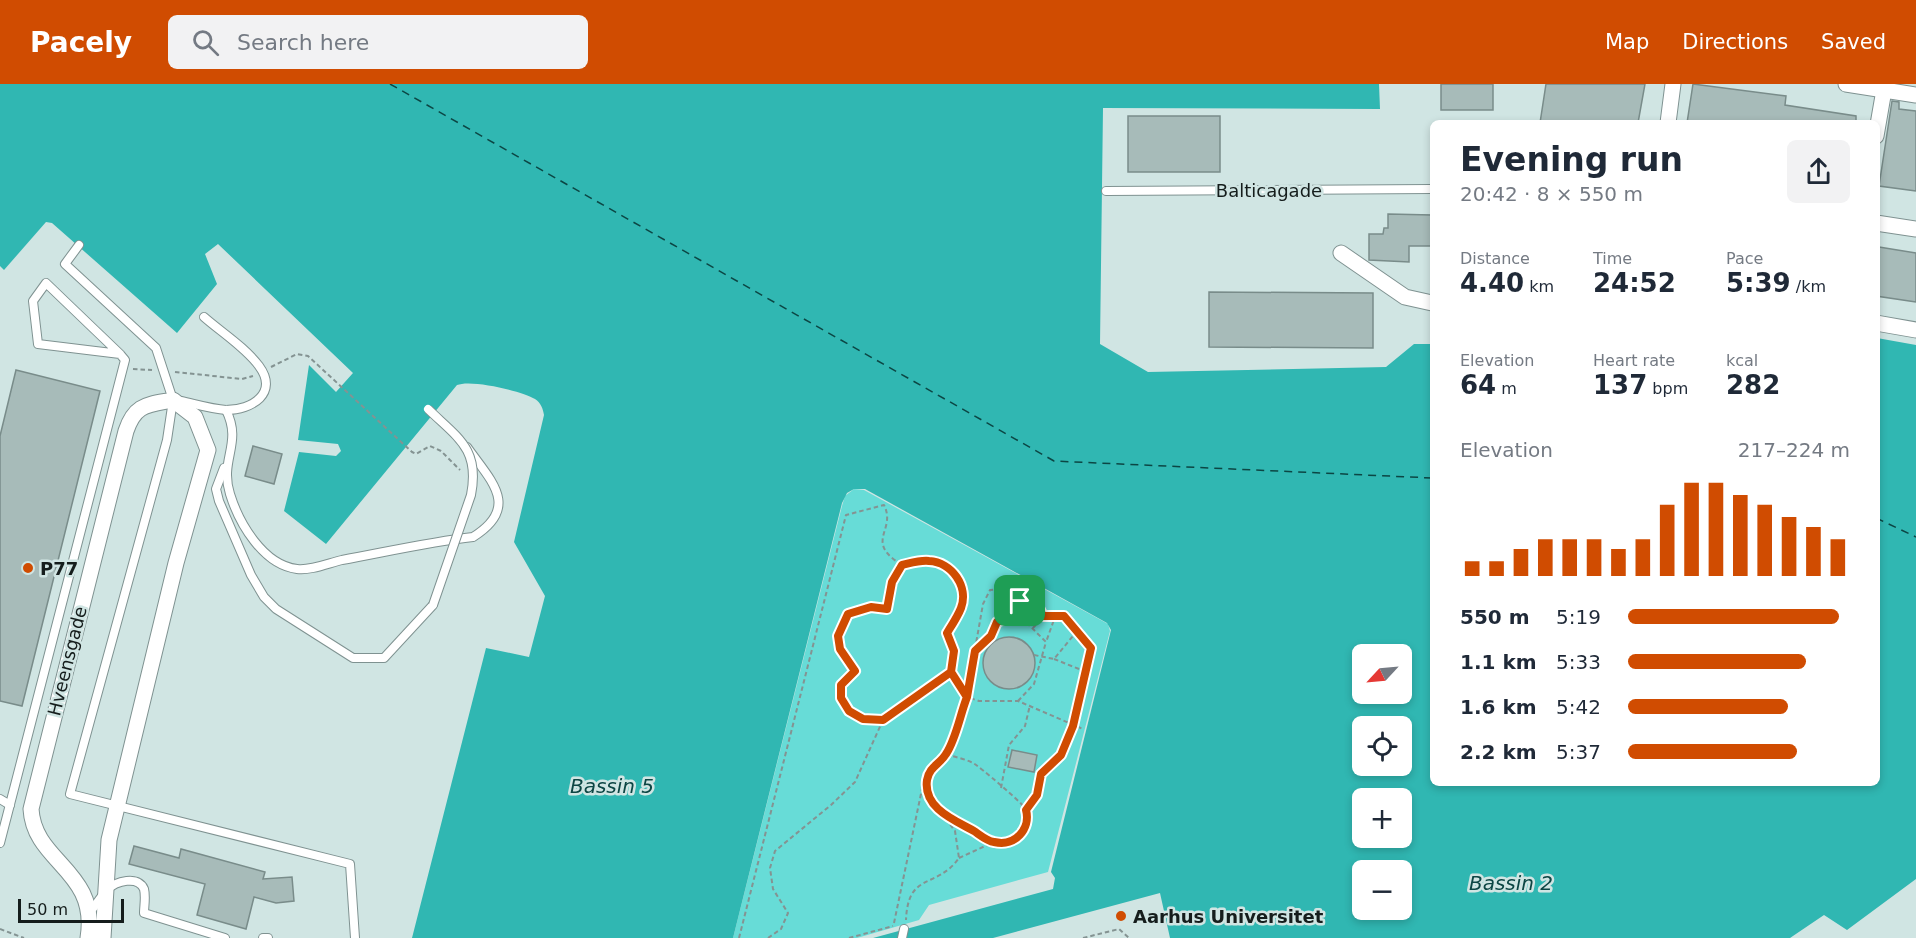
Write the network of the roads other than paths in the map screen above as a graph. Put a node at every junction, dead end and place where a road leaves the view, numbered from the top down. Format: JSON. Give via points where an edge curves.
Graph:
{"nodes":[{"id":1,"x":1673,"y":84,"type":"edge"},
{"id":2,"x":1846,"y":84,"type":"edge"},
{"id":3,"x":1884,"y":90,"type":"junction"},
{"id":4,"x":1916,"y":95,"type":"edge"},
{"id":5,"x":1668,"y":120,"type":"edge"},
{"id":6,"x":1879,"y":120,"type":"edge"},
{"id":7,"x":1430,"y":189,"type":"edge"},
{"id":8,"x":1106,"y":190,"type":"dead end"},
{"id":9,"x":1880,"y":224,"type":"edge"},
{"id":10,"x":1916,"y":229,"type":"edge"},
{"id":11,"x":79,"y":245,"type":"dead end"},
{"id":12,"x":1341,"y":253,"type":"dead end"},
{"id":13,"x":1430,"y":303,"type":"edge"},
{"id":14,"x":204,"y":317,"type":"dead end"},
{"id":15,"x":1880,"y":324,"type":"edge"},
{"id":16,"x":1916,"y":330,"type":"edge"},
{"id":17,"x":120,"y":354,"type":"junction"},
{"id":18,"x":173,"y":400,"type":"junction"},
{"id":19,"x":226,"y":410,"type":"junction"},
{"id":20,"x":225,"y":467,"type":"junction"},
{"id":21,"x":244,"y":527,"type":"junction"},
{"id":22,"x":238,"y":546,"type":"junction"},
{"id":23,"x":0,"y":799,"type":"edge"},
{"id":24,"x":10,"y":805,"type":"junction"},
{"id":25,"x":117,"y":805,"type":"junction"},
{"id":26,"x":0,"y":843,"type":"edge"},
{"id":27,"x":106,"y":891,"type":"junction"},
{"id":28,"x":90,"y":912,"type":"junction"},
{"id":29,"x":904,"y":928,"type":"road end"},
{"id":30,"x":88,"y":938,"type":"edge"},
{"id":31,"x":103,"y":938,"type":"edge"},
{"id":32,"x":225,"y":938,"type":"edge"},
{"id":33,"x":355,"y":938,"type":"edge"},
{"id":34,"x":902,"y":938,"type":"edge"}],
"edges":[{"from":1,"to":5,"type":"street"},
{"from":2,"to":3,"type":"street"},
{"from":3,"to":4,"type":"street"},
{"from":3,"to":6,"type":"street"},
{"from":7,"to":8,"type":"lane","name":"Balticagade"},
{"from":9,"to":10,"type":"street"},
{"from":11,"to":18,"type":"lane","via":[[65,264],[156,348]]},
{"from":12,"to":13,"type":"street","via":[[1405,297]]},
{"from":14,"to":19,"type":"lane","via":[[257,363],[267,384],[263,397],[252,405]]},
{"from":15,"to":16,"type":"street"},
{"from":17,"to":17,"type":"lane","via":[[38,344],[33,301],[46,283]]},
{"from":17,"to":24,"type":"lane","name":"Hveensgade","via":[[125,360]]},
{"from":18,"to":19,"type":"lane"},
{"from":18,"to":25,"type":"street","via":[[195,417],[208,450]]},
{"from":18,"to":25,"type":"lane","via":[[167,440],[70,794]]},
{"from":18,"to":28,"type":"street","name":"Hveensgade","via":[[138,408],[130,418],[31,809],[37,835],[76,880]]},
{"from":19,"to":20,"type":"lane","via":[[232,422],[233,440]]},
{"from":20,"to":21,"type":"lane","via":[[233,505]]},
{"from":20,"to":22,"type":"lane","via":[[216,489]]},
{"from":21,"to":22,"type":"lane"},
{"from":21,"to":22,"type":"lane","bridge":true,"via":[[266,555],[297,569],[473,537],[490,526],[498,512],[498,492],[465,444],[428,409],[462,441],[474,463],[475,476],[471,495],[433,605],[384,658],[353,658],[276,609],[264,597]]},
{"from":23,"to":24,"type":"lane"},
{"from":24,"to":26,"type":"lane","name":"Hveensgade"},
{"from":25,"to":27,"type":"street","via":[[109,840]]},
{"from":25,"to":33,"type":"lane","via":[[350,864]]},
{"from":27,"to":28,"type":"lane"},
{"from":27,"to":31,"type":"street"},
{"from":27,"to":32,"type":"lane","via":[[118,883],[137,882],[145,894],[144,913]]},
{"from":28,"to":30,"type":"street","name":"Hveensgade"},
{"from":29,"to":34,"type":"lane"}]}
